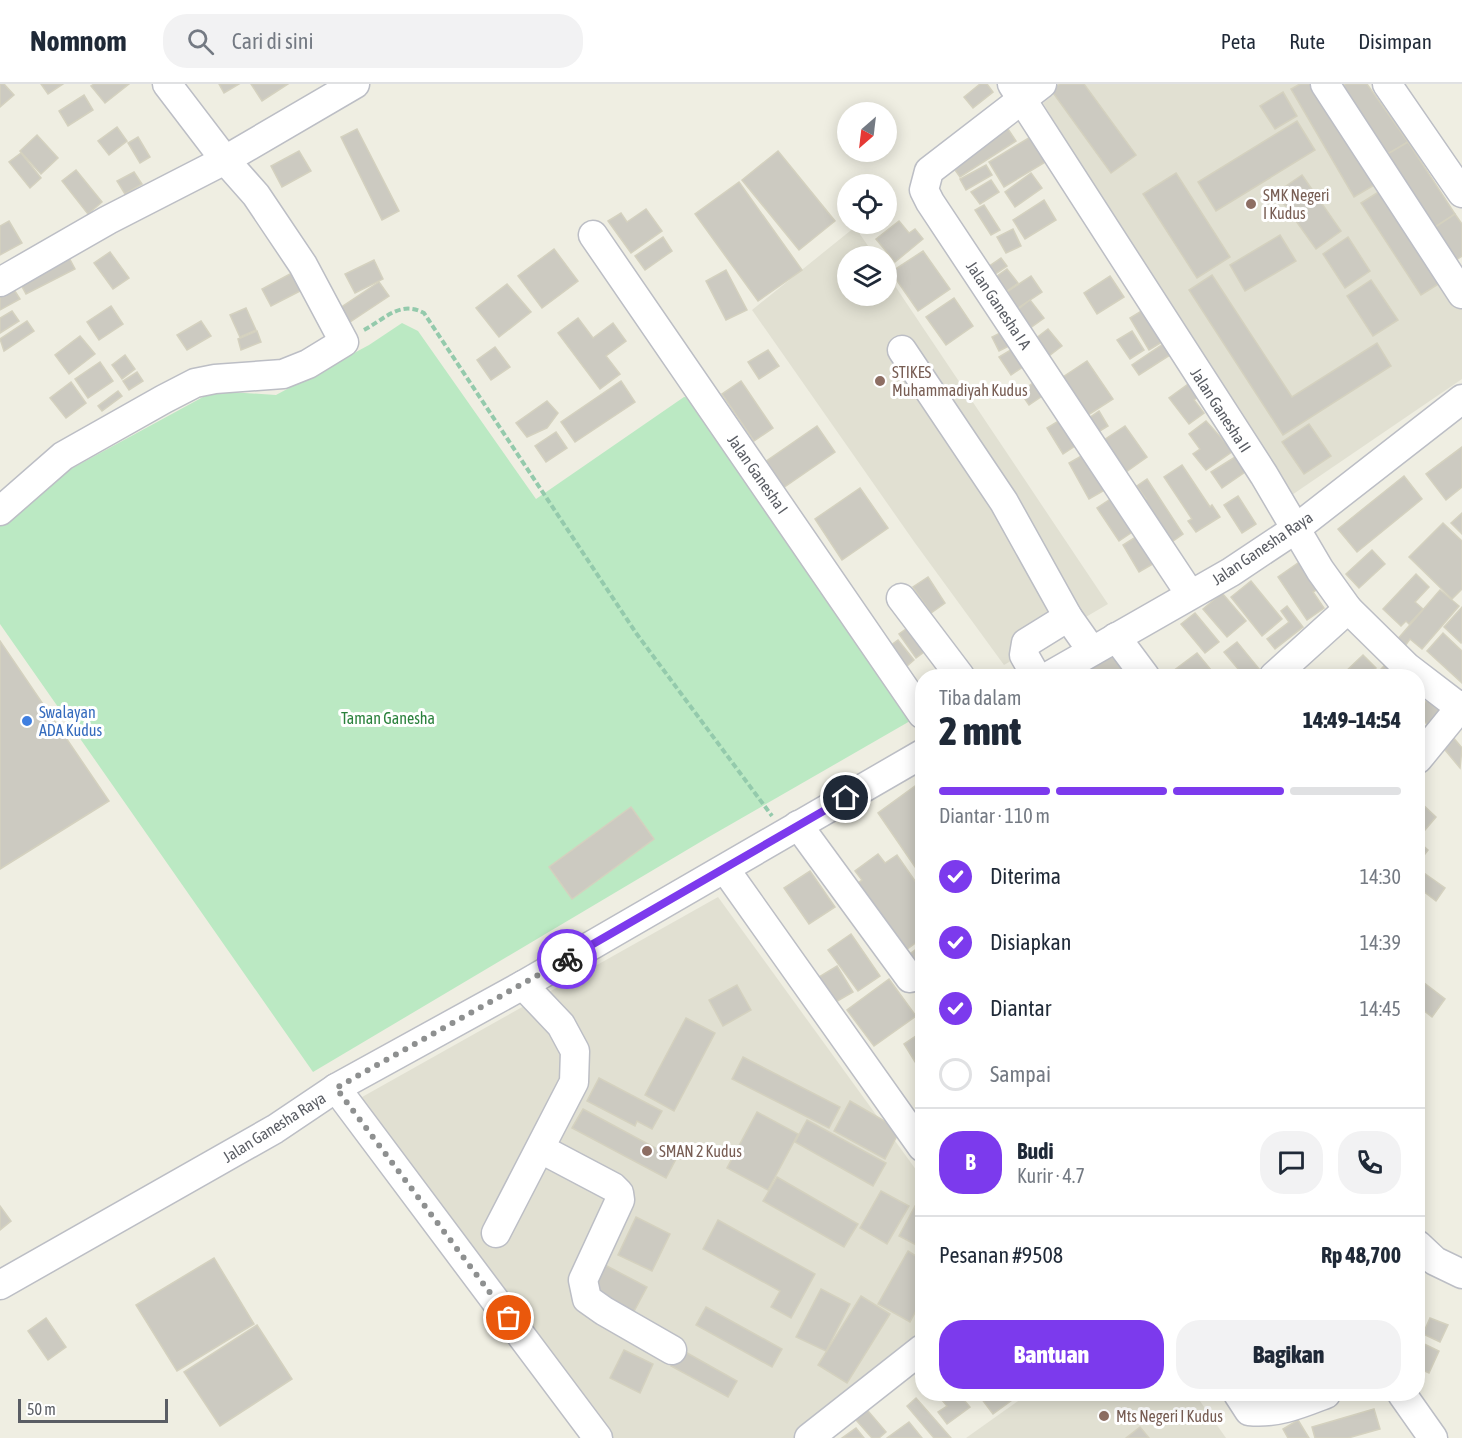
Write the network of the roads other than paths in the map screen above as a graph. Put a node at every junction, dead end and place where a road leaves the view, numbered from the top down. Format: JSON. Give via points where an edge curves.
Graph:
{"nodes":[{"id":1,"x":166,"y":84,"type":"edge"},
{"id":2,"x":355,"y":84,"type":"edge"},
{"id":3,"x":1325,"y":84,"type":"edge"},
{"id":4,"x":1387,"y":84,"type":"edge"},
{"id":5,"x":1025,"y":89,"type":"edge"},
{"id":6,"x":225,"y":160,"type":"junction"},
{"id":7,"x":1462,"y":193,"type":"edge"},
{"id":8,"x":593,"y":235,"type":"dead end"},
{"id":9,"x":0,"y":282,"type":"edge"},
{"id":10,"x":1462,"y":294,"type":"edge"},
{"id":11,"x":902,"y":350,"type":"dead end"},
{"id":12,"x":1462,"y":399,"type":"edge"},
{"id":13,"x":0,"y":511,"type":"edge"},
{"id":14,"x":1294,"y":530,"type":"junction"},
{"id":15,"x":1190,"y":594,"type":"junction"},
{"id":16,"x":901,"y":598,"type":"dead end"},
{"id":17,"x":1348,"y":609,"type":"junction"},
{"id":18,"x":1068,"y":616,"type":"junction"},
{"id":19,"x":1104,"y":644,"type":"junction"},
{"id":20,"x":955,"y":669,"type":"edge"},
{"id":21,"x":1032,"y":669,"type":"edge"},
{"id":22,"x":1061,"y":669,"type":"edge"},
{"id":23,"x":1136,"y":669,"type":"edge"},
{"id":24,"x":1282,"y":669,"type":"edge"},
{"id":25,"x":1410,"y":669,"type":"edge"},
{"id":26,"x":1425,"y":680,"type":"edge"},
{"id":27,"x":915,"y":704,"type":"edge"},
{"id":28,"x":1461,"y":707,"type":"edge"},
{"id":29,"x":1425,"y":751,"type":"edge"},
{"id":30,"x":915,"y":758,"type":"edge"},
{"id":31,"x":792,"y":829,"type":"junction"},
{"id":32,"x":725,"y":869,"type":"junction"},
{"id":33,"x":910,"y":978,"type":"dead end"},
{"id":34,"x":523,"y":985,"type":"junction"},
{"id":35,"x":336,"y":1088,"type":"junction"},
{"id":36,"x":915,"y":1137,"type":"edge"},
{"id":37,"x":541,"y":1149,"type":"junction"},
{"id":38,"x":496,"y":1233,"type":"dead end"},
{"id":39,"x":1425,"y":1252,"type":"edge"},
{"id":40,"x":1462,"y":1274,"type":"edge"},
{"id":41,"x":0,"y":1285,"type":"edge"},
{"id":42,"x":672,"y":1350,"type":"dead end"},
{"id":43,"x":915,"y":1355,"type":"edge"},
{"id":44,"x":1243,"y":1401,"type":"edge"},
{"id":45,"x":1307,"y":1401,"type":"edge"},
{"id":46,"x":1407,"y":1401,"type":"edge"},
{"id":47,"x":598,"y":1438,"type":"edge"},
{"id":48,"x":809,"y":1438,"type":"edge"},
{"id":49,"x":1433,"y":1438,"type":"edge"}],
"edges":[{"from":1,"to":6,"type":"street"},
{"from":2,"to":6,"type":"street"},
{"from":3,"to":10,"type":"street"},
{"from":4,"to":7,"type":"street"},
{"from":5,"to":14,"type":"street","name":"Jalan Ganesha II","via":[[1264,475]]},
{"from":5,"to":15,"type":"street","name":"Jalan Ganesha I A","via":[[929,171],[924,190]]},
{"from":6,"to":9,"type":"street"},
{"from":6,"to":13,"type":"street","via":[[256,195],[288,242],[344,342],[283,374],[215,379],[185,388],[63,456]]},
{"from":8,"to":27,"type":"street","name":"Jalan Ganesha I"},
{"from":11,"to":18,"type":"street","via":[[1005,502]]},
{"from":12,"to":14,"type":"street","name":"Jalan Ganesha Raya"},
{"from":14,"to":15,"type":"street","name":"Jalan Ganesha Raya"},
{"from":14,"to":17,"type":"street","name":"Jalan Ganesha II"},
{"from":15,"to":19,"type":"street","name":"Jalan Ganesha Raya"},
{"from":16,"to":20,"type":"street"},
{"from":17,"to":24,"type":"street"},
{"from":17,"to":25,"type":"street","name":"Jalan Ganesha II"},
{"from":18,"to":19,"type":"street"},
{"from":18,"to":21,"type":"street","via":[[1026,644],[1024,655]]},
{"from":19,"to":22,"type":"street","name":"Jalan Ganesha Raya"},
{"from":19,"to":23,"type":"street"},
{"from":26,"to":28,"type":"street","name":"Jalan Ganesha II"},
{"from":28,"to":29,"type":"street"},
{"from":30,"to":31,"type":"street","name":"Jalan Ganesha Raya"},
{"from":31,"to":32,"type":"street","name":"Jalan Ganesha Raya"},
{"from":31,"to":33,"type":"street"},
{"from":32,"to":34,"type":"street","name":"Jalan Ganesha Raya"},
{"from":32,"to":36,"type":"street"},
{"from":34,"to":35,"type":"street","name":"Jalan Ganesha Raya"},
{"from":34,"to":37,"type":"street","via":[[561,1025],[575,1051],[574,1082]]},
{"from":35,"to":41,"type":"street","name":"Jalan Ganesha Raya","via":[[275,1128]]},
{"from":35,"to":47,"type":"street"},
{"from":37,"to":38,"type":"street"},
{"from":37,"to":42,"type":"street","via":[[619,1193],[617,1208],[583,1280],[587,1299]]},
{"from":39,"to":40,"type":"street"},
{"from":43,"to":48,"type":"street"},
{"from":44,"to":45,"type":"street","via":[[1249,1411],[1264,1413]]},
{"from":46,"to":49,"type":"street"}]}
